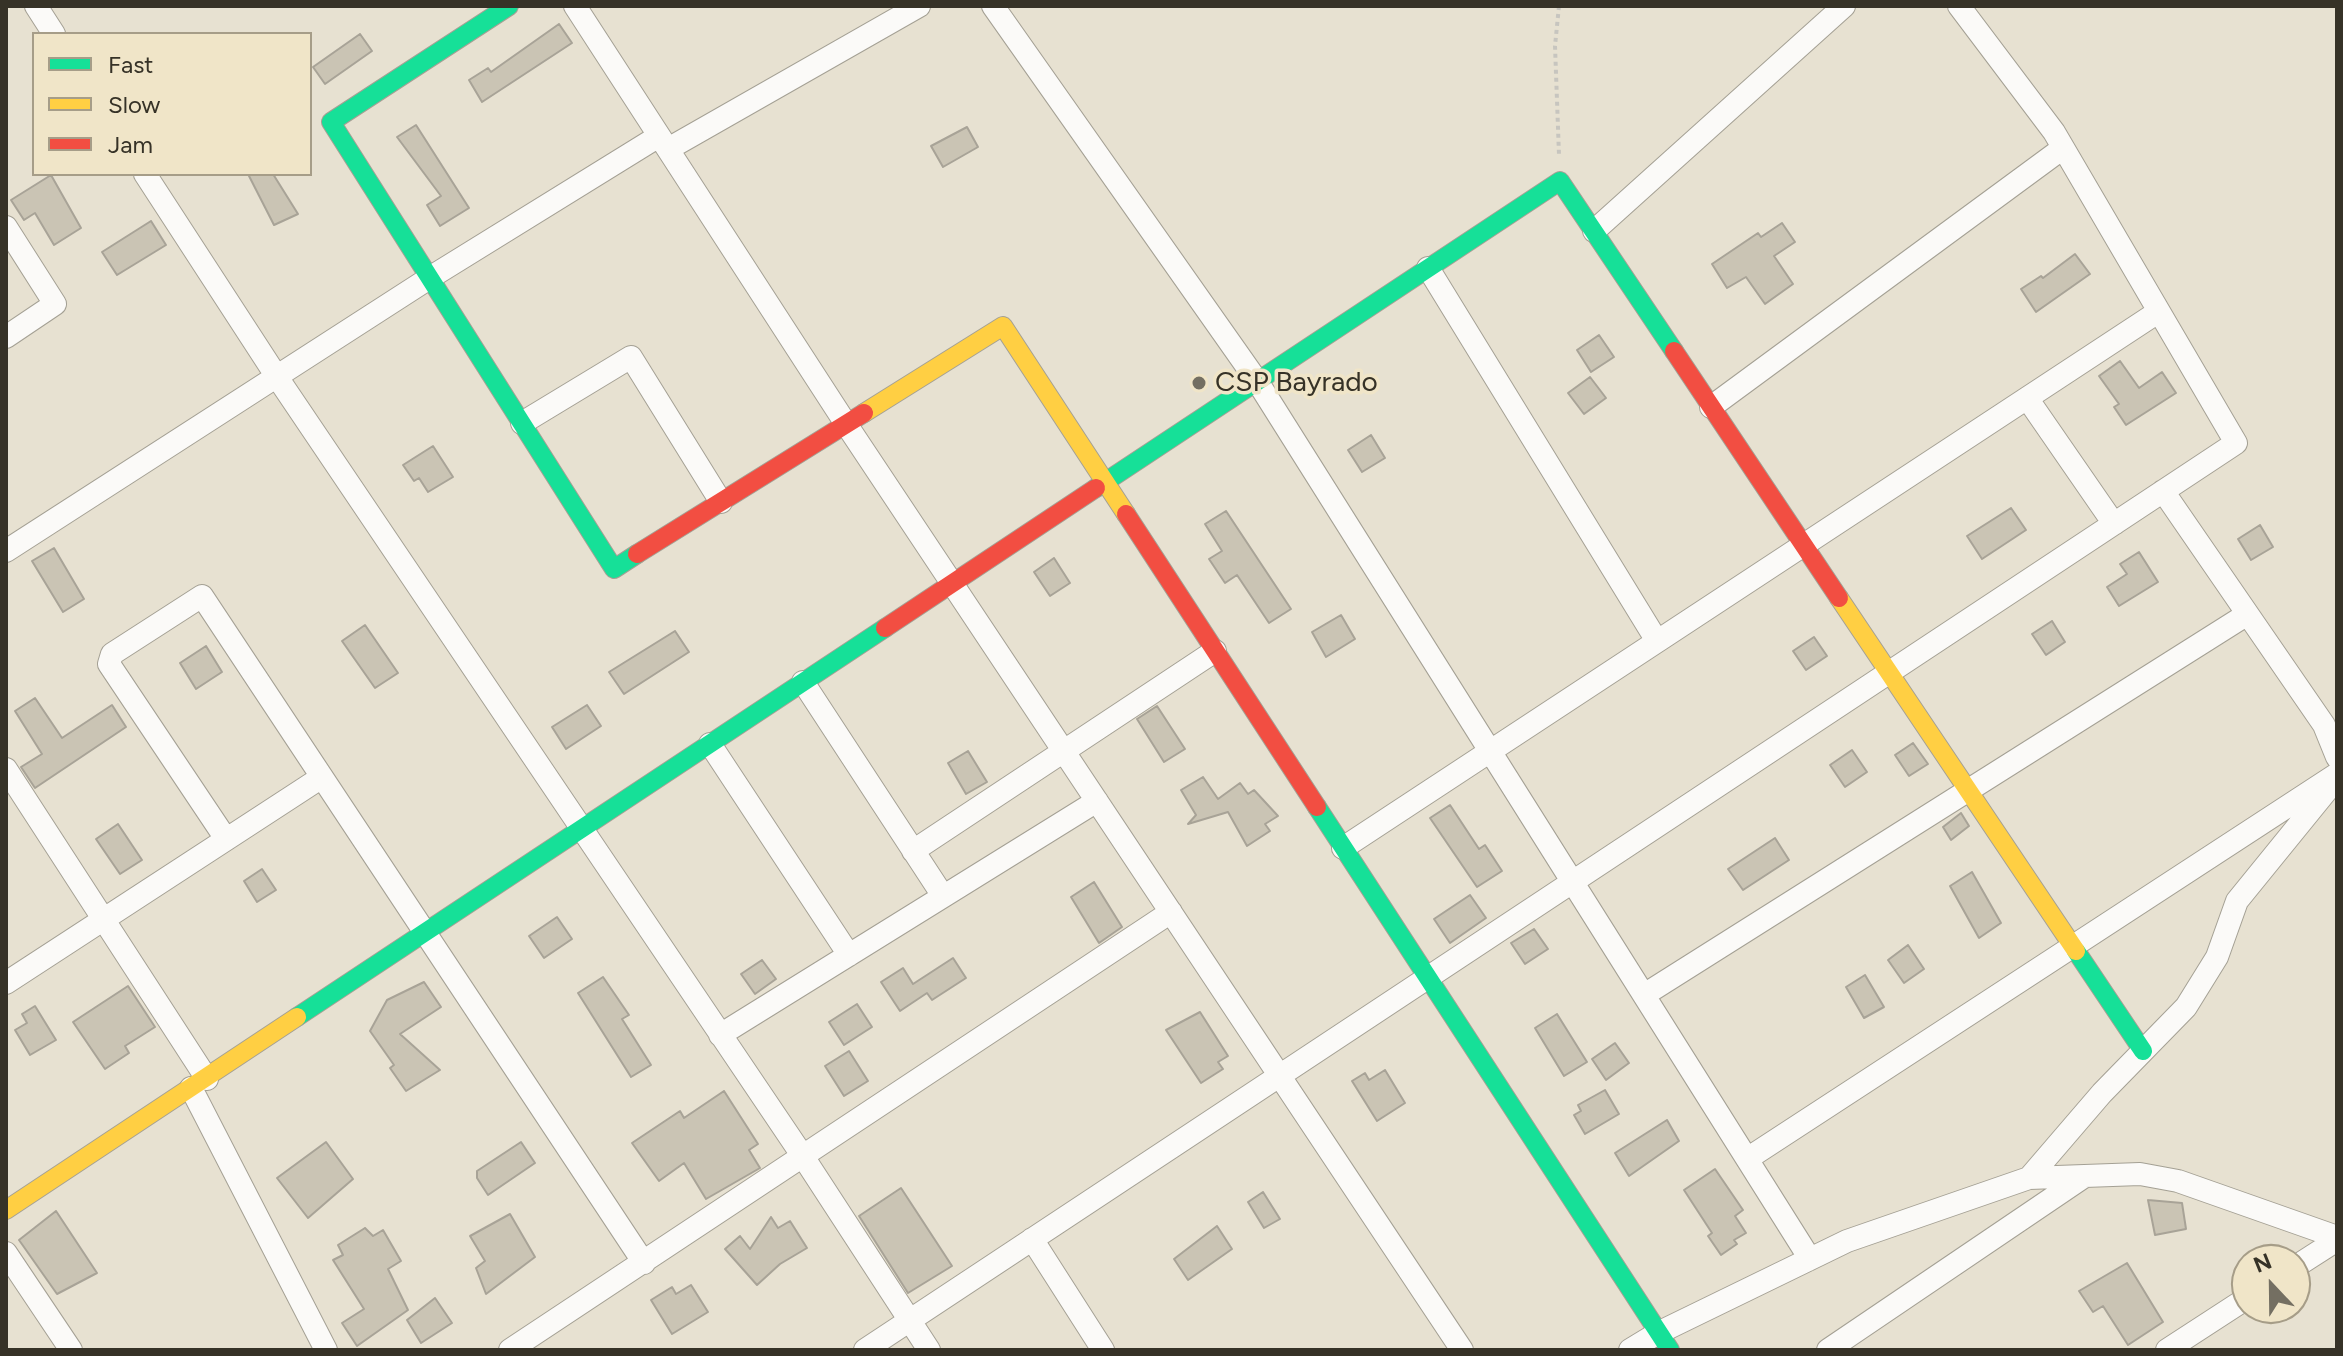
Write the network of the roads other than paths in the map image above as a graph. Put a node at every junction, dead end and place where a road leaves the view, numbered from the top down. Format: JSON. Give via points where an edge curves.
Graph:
{"nodes":[{"id":1,"x":36,"y":6,"type":"edge"},
{"id":2,"x":509,"y":6,"type":"edge"},
{"id":3,"x":575,"y":6,"type":"edge"},
{"id":4,"x":919,"y":6,"type":"edge"},
{"id":5,"x":993,"y":6,"type":"edge"},
{"id":6,"x":1844,"y":6,"type":"edge"},
{"id":7,"x":1959,"y":6,"type":"edge"},
{"id":8,"x":53,"y":32,"type":"edge"},
{"id":9,"x":664,"y":143,"type":"junction"},
{"id":10,"x":2063,"y":148,"type":"junction"},
{"id":11,"x":146,"y":176,"type":"edge"},
{"id":12,"x":6,"y":227,"type":"edge"},
{"id":13,"x":1594,"y":231,"type":"junction"},
{"id":14,"x":1428,"y":268,"type":"junction"},
{"id":15,"x":431,"y":277,"type":"junction"},
{"id":16,"x":2158,"y":312,"type":"junction"},
{"id":17,"x":6,"y":337,"type":"edge"},
{"id":18,"x":277,"y":377,"type":"junction"},
{"id":19,"x":1257,"y":381,"type":"junction"},
{"id":20,"x":2027,"y":398,"type":"junction"},
{"id":21,"x":1711,"y":407,"type":"junction"},
{"id":22,"x":522,"y":423,"type":"junction"},
{"id":23,"x":846,"y":424,"type":"junction"},
{"id":24,"x":1105,"y":482,"type":"junction"},
{"id":25,"x":2163,"y":491,"type":"junction"},
{"id":26,"x":721,"y":502,"type":"junction"},
{"id":27,"x":2114,"y":524,"type":"junction"},
{"id":28,"x":1804,"y":545,"type":"junction"},
{"id":29,"x":6,"y":551,"type":"edge"},
{"id":30,"x":952,"y":584,"type":"junction"},
{"id":31,"x":2246,"y":615,"type":"junction"},
{"id":32,"x":1657,"y":641,"type":"junction"},
{"id":33,"x":1215,"y":651,"type":"junction"},
{"id":34,"x":1890,"y":673,"type":"junction"},
{"id":35,"x":803,"y":682,"type":"junction"},
{"id":36,"x":710,"y":744,"type":"junction"},
{"id":37,"x":1064,"y":751,"type":"junction"},
{"id":38,"x":1490,"y":751,"type":"junction"},
{"id":39,"x":2337,"y":757,"type":"edge"},
{"id":40,"x":2337,"y":776,"type":"edge"},
{"id":41,"x":322,"y":777,"type":"junction"},
{"id":42,"x":10,"y":785,"type":"edge"},
{"id":43,"x":1968,"y":790,"type":"junction"},
{"id":44,"x":1097,"y":801,"type":"junction"},
{"id":45,"x":581,"y":829,"type":"junction"},
{"id":46,"x":226,"y":839,"type":"junction"},
{"id":47,"x":1343,"y":848,"type":"junction"},
{"id":48,"x":913,"y":851,"type":"junction"},
{"id":49,"x":1572,"y":883,"type":"junction"},
{"id":50,"x":943,"y":896,"type":"junction"},
{"id":51,"x":1171,"y":912,"type":"junction"},
{"id":52,"x":104,"y":919,"type":"junction"},
{"id":53,"x":425,"y":933,"type":"junction"},
{"id":54,"x":2073,"y":946,"type":"junction"},
{"id":55,"x":849,"y":955,"type":"junction"},
{"id":56,"x":1428,"y":978,"type":"junction"},
{"id":57,"x":6,"y":983,"type":"edge"},
{"id":58,"x":1644,"y":995,"type":"junction"},
{"id":59,"x":720,"y":1035,"type":"junction"},
{"id":60,"x":2143,"y":1051,"type":"junction"},
{"id":61,"x":1280,"y":1076,"type":"junction"},
{"id":62,"x":199,"y":1083,"type":"junction"},
{"id":63,"x":802,"y":1155,"type":"junction"},
{"id":64,"x":1747,"y":1159,"type":"junction"},
{"id":65,"x":2085,"y":1176,"type":"junction"},
{"id":66,"x":2029,"y":1178,"type":"junction"},
{"id":67,"x":6,"y":1210,"type":"edge"},
{"id":68,"x":2337,"y":1238,"type":"edge"},
{"id":69,"x":1032,"y":1239,"type":"junction"},
{"id":70,"x":6,"y":1253,"type":"edge"},
{"id":71,"x":2311,"y":1256,"type":"edge"},
{"id":72,"x":1810,"y":1259,"type":"junction"},
{"id":73,"x":644,"y":1263,"type":"junction"},
{"id":74,"x":2231,"y":1308,"type":"edge"},
{"id":75,"x":910,"y":1320,"type":"junction"},
{"id":76,"x":1664,"y":1341,"type":"edge"},
{"id":77,"x":71,"y":1350,"type":"edge"},
{"id":78,"x":326,"y":1350,"type":"edge"},
{"id":79,"x":510,"y":1350,"type":"edge"},
{"id":80,"x":865,"y":1350,"type":"edge"},
{"id":81,"x":929,"y":1350,"type":"edge"},
{"id":82,"x":1103,"y":1350,"type":"edge"},
{"id":83,"x":1462,"y":1350,"type":"edge"},
{"id":84,"x":1630,"y":1350,"type":"edge"},
{"id":85,"x":1828,"y":1350,"type":"edge"},
{"id":86,"x":2167,"y":1350,"type":"edge"}],
"edges":[{"from":1,"to":8,"type":"street"},
{"from":2,"to":15,"type":"street","via":[[331,122]]},
{"from":3,"to":9,"type":"street"},
{"from":4,"to":9,"type":"street"},
{"from":5,"to":19,"type":"street"},
{"from":6,"to":13,"type":"street"},
{"from":7,"to":10,"type":"street"},
{"from":9,"to":15,"type":"street"},
{"from":9,"to":23,"type":"street"},
{"from":10,"to":16,"type":"street"},
{"from":10,"to":21,"type":"street"},
{"from":11,"to":18,"type":"street"},
{"from":12,"to":17,"type":"street","via":[[55,304]]},
{"from":13,"to":14,"type":"street","via":[[1560,181]]},
{"from":13,"to":21,"type":"street"},
{"from":14,"to":19,"type":"street"},
{"from":14,"to":32,"type":"street"},
{"from":15,"to":18,"type":"street"},
{"from":15,"to":22,"type":"street"},
{"from":16,"to":20,"type":"street"},
{"from":16,"to":25,"type":"street","via":[[2236,443]]},
{"from":18,"to":29,"type":"street"},
{"from":18,"to":45,"type":"street"},
{"from":19,"to":24,"type":"street"},
{"from":19,"to":38,"type":"street"},
{"from":20,"to":27,"type":"street"},
{"from":20,"to":28,"type":"street"},
{"from":21,"to":28,"type":"street"},
{"from":22,"to":26,"type":"street","via":[[631,357]]},
{"from":22,"to":26,"type":"street","via":[[614,569]]},
{"from":23,"to":24,"type":"street","via":[[1003,326]]},
{"from":23,"to":26,"type":"street"},
{"from":23,"to":30,"type":"street"},
{"from":24,"to":30,"type":"street"},
{"from":24,"to":33,"type":"street"},
{"from":25,"to":27,"type":"street"},
{"from":25,"to":31,"type":"street"},
{"from":27,"to":34,"type":"street"},
{"from":28,"to":32,"type":"street"},
{"from":28,"to":34,"type":"street"},
{"from":30,"to":35,"type":"street"},
{"from":30,"to":37,"type":"street"},
{"from":31,"to":39,"type":"street","via":[[2324,725]]},
{"from":31,"to":43,"type":"street"},
{"from":32,"to":38,"type":"street"},
{"from":33,"to":37,"type":"street"},
{"from":33,"to":47,"type":"street"},
{"from":34,"to":43,"type":"street"},
{"from":34,"to":49,"type":"street"},
{"from":35,"to":36,"type":"street"},
{"from":35,"to":48,"type":"street"},
{"from":36,"to":45,"type":"street"},
{"from":36,"to":55,"type":"street"},
{"from":37,"to":44,"type":"street"},
{"from":37,"to":48,"type":"street"},
{"from":38,"to":47,"type":"street"},
{"from":38,"to":49,"type":"street"},
{"from":40,"to":54,"type":"street"},
{"from":40,"to":60,"type":"street","via":[[2237,901],[2217,957],[2186,1007]]},
{"from":41,"to":46,"type":"street"},
{"from":41,"to":46,"type":"street","via":[[202,596],[112,654],[109,664]]},
{"from":41,"to":53,"type":"street"},
{"from":42,"to":52,"type":"street"},
{"from":43,"to":54,"type":"street"},
{"from":43,"to":58,"type":"street"},
{"from":44,"to":50,"type":"street"},
{"from":44,"to":51,"type":"street"},
{"from":45,"to":53,"type":"street"},
{"from":45,"to":59,"type":"street"},
{"from":46,"to":52,"type":"street"},
{"from":47,"to":56,"type":"street"},
{"from":48,"to":50,"type":"street"},
{"from":49,"to":56,"type":"street"},
{"from":49,"to":58,"type":"street"},
{"from":50,"to":55,"type":"street"},
{"from":51,"to":61,"type":"street"},
{"from":51,"to":63,"type":"street"},
{"from":52,"to":57,"type":"street"},
{"from":52,"to":62,"type":"street"},
{"from":53,"to":62,"type":"street"},
{"from":53,"to":73,"type":"street"},
{"from":54,"to":60,"type":"street"},
{"from":54,"to":64,"type":"street"},
{"from":55,"to":59,"type":"street"},
{"from":56,"to":61,"type":"street"},
{"from":56,"to":76,"type":"street"},
{"from":58,"to":64,"type":"street"},
{"from":59,"to":63,"type":"street"},
{"from":60,"to":66,"type":"street"},
{"from":61,"to":69,"type":"street"},
{"from":61,"to":83,"type":"street"},
{"from":62,"to":67,"type":"street"},
{"from":62,"to":78,"type":"street"},
{"from":63,"to":73,"type":"street"},
{"from":63,"to":75,"type":"street"},
{"from":64,"to":72,"type":"street"},
{"from":65,"to":66,"type":"street"},
{"from":65,"to":68,"type":"street","via":[[2140,1174],[2178,1181]]},
{"from":65,"to":85,"type":"street"},
{"from":66,"to":72,"type":"street","via":[[1847,1241]]},
{"from":68,"to":71,"type":"street"},
{"from":69,"to":75,"type":"street"},
{"from":69,"to":82,"type":"street"},
{"from":70,"to":77,"type":"street"},
{"from":72,"to":76,"type":"street"},
{"from":73,"to":79,"type":"street"},
{"from":74,"to":86,"type":"street"},
{"from":75,"to":80,"type":"street"},
{"from":75,"to":81,"type":"street"},
{"from":76,"to":84,"type":"street"}]}
